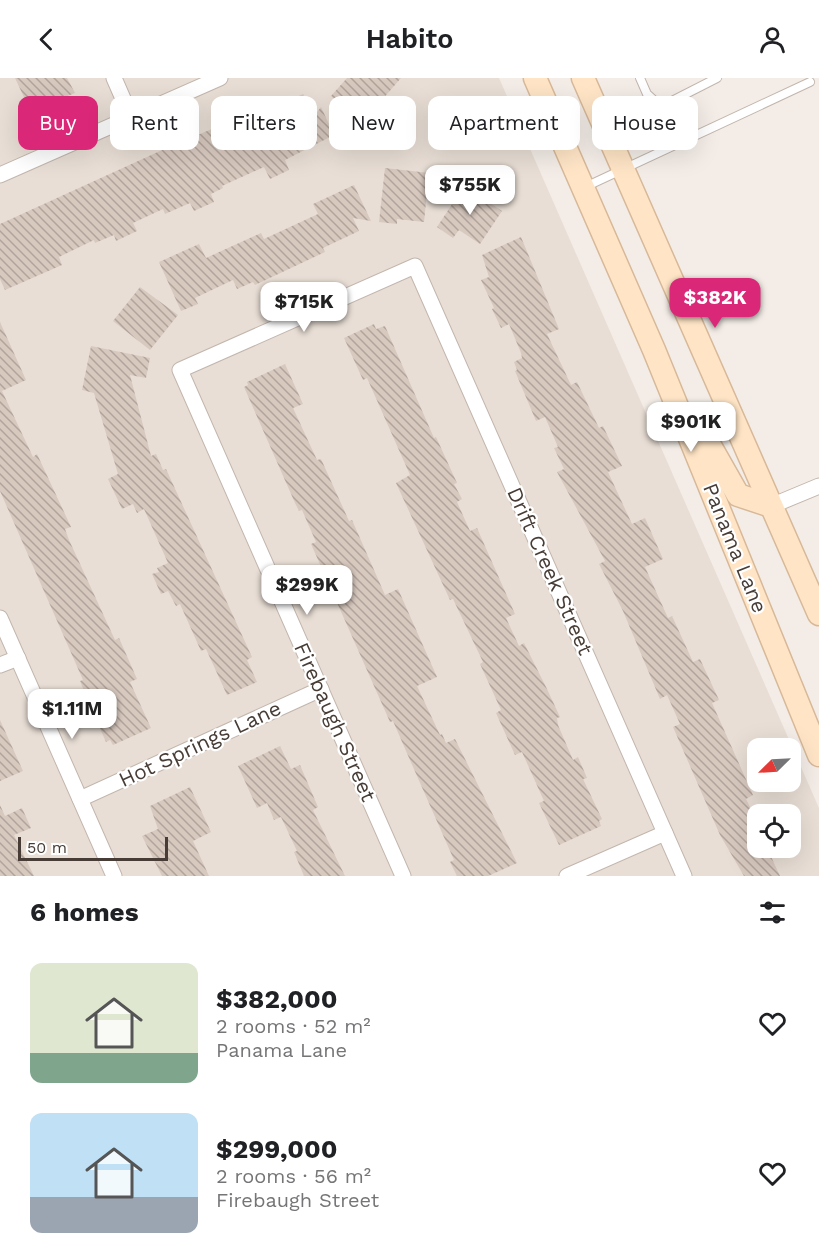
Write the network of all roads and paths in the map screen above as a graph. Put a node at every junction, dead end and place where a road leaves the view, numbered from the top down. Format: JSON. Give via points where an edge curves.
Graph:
{"nodes":[{"id":1,"x":114,"y":78,"type":"edge"},
{"id":2,"x":220,"y":78,"type":"edge"},
{"id":3,"x":535,"y":78,"type":"edge"},
{"id":4,"x":583,"y":78,"type":"edge"},
{"id":5,"x":640,"y":78,"type":"edge"},
{"id":6,"x":717,"y":78,"type":"edge"},
{"id":7,"x":810,"y":82,"type":"dead end"},
{"id":8,"x":122,"y":96,"type":"edge"},
{"id":9,"x":179,"y":96,"type":"edge"},
{"id":10,"x":110,"y":126,"type":"edge"},
{"id":11,"x":622,"y":168,"type":"junction"},
{"id":12,"x":0,"y":175,"type":"edge"},
{"id":13,"x":584,"y":187,"type":"junction"},
{"id":14,"x":415,"y":266,"type":"joint"},
{"id":15,"x":654,"y":350,"type":"junction"},
{"id":16,"x":819,"y":486,"type":"edge"},
{"id":17,"x":771,"y":506,"type":"junction"},
{"id":18,"x":819,"y":614,"type":"edge"},
{"id":19,"x":0,"y":618,"type":"edge"},
{"id":20,"x":18,"y":658,"type":"junction"},
{"id":21,"x":0,"y":666,"type":"edge"},
{"id":22,"x":321,"y":689,"type":"junction"},
{"id":23,"x":819,"y":755,"type":"edge"},
{"id":24,"x":80,"y":799,"type":"junction"},
{"id":25,"x":665,"y":833,"type":"junction"},
{"id":26,"x":114,"y":876,"type":"edge"},
{"id":27,"x":403,"y":876,"type":"edge"},
{"id":28,"x":567,"y":876,"type":"edge"},
{"id":29,"x":684,"y":876,"type":"edge"}],
"edges":[{"from":1,"to":8,"type":"street"},
{"from":2,"to":9,"type":"street"},
{"from":3,"to":13,"type":"main road","name":"Panama Lane"},
{"from":4,"to":11,"type":"main road"},
{"from":5,"to":6,"type":"lane","via":[[647,94],[658,104],[668,104]]},
{"from":7,"to":11,"type":"lane"},
{"from":10,"to":12,"type":"street"},
{"from":11,"to":13,"type":"lane"},
{"from":11,"to":17,"type":"main road"},
{"from":13,"to":15,"type":"main road","name":"Panama Lane"},
{"from":14,"to":22,"type":"street","name":"Firebaugh Street","via":[[180,370]]},
{"from":14,"to":25,"type":"street","name":"Drift Creek Street"},
{"from":15,"to":17,"type":"main road","via":[[738,495]]},
{"from":15,"to":23,"type":"main road","name":"Panama Lane"},
{"from":16,"to":17,"type":"street"},
{"from":17,"to":18,"type":"main road"},
{"from":19,"to":20,"type":"street"},
{"from":20,"to":21,"type":"street"},
{"from":20,"to":24,"type":"street"},
{"from":22,"to":24,"type":"street","name":"Hot Springs Lane"},
{"from":22,"to":27,"type":"street","name":"Firebaugh Street"},
{"from":24,"to":26,"type":"street"},
{"from":25,"to":28,"type":"street"},
{"from":25,"to":29,"type":"street","name":"Drift Creek Street"}]}
